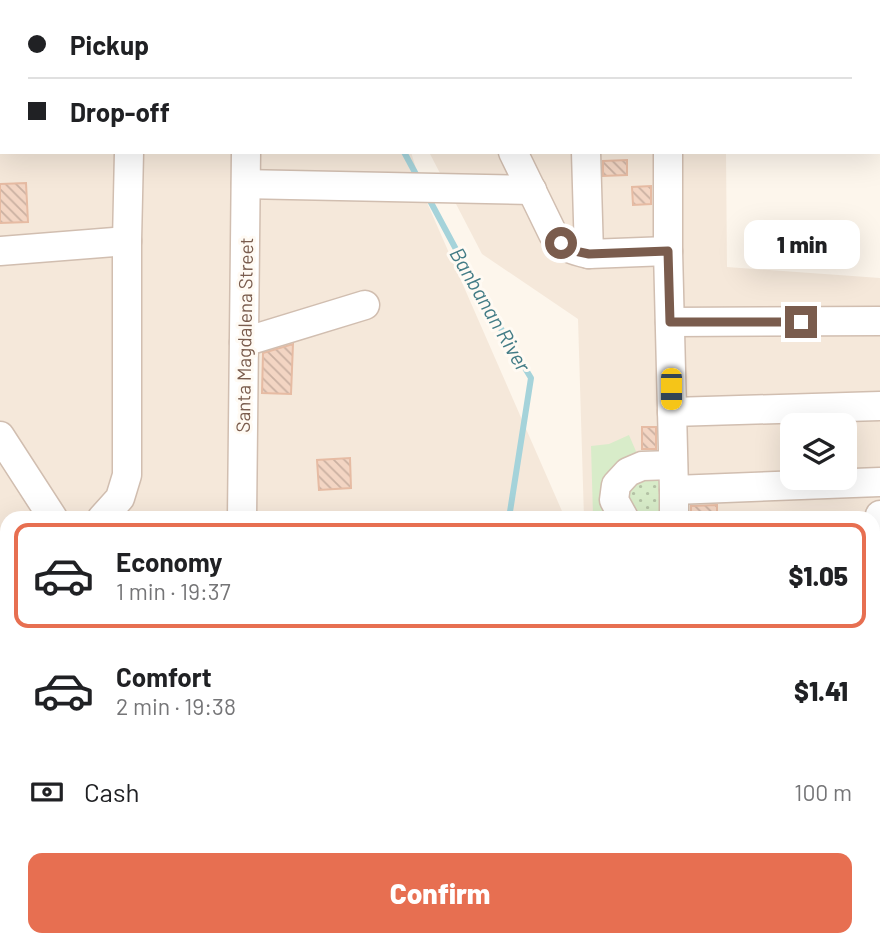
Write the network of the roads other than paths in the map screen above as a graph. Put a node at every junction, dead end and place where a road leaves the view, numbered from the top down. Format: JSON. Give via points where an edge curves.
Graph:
{"nodes":[{"id":1,"x":130,"y":154,"type":"edge"},
{"id":2,"x":246,"y":154,"type":"edge"},
{"id":3,"x":514,"y":154,"type":"edge"},
{"id":4,"x":586,"y":154,"type":"edge"},
{"id":5,"x":668,"y":154,"type":"edge"},
{"id":6,"x":246,"y":184,"type":"junction"},
{"id":7,"x":532,"y":190,"type":"junction"},
{"id":8,"x":127,"y":241,"type":"junction"},
{"id":9,"x":0,"y":251,"type":"edge"},
{"id":10,"x":668,"y":251,"type":"junction"},
{"id":11,"x":589,"y":254,"type":"junction"},
{"id":12,"x":365,"y":305,"type":"dead end"},
{"id":13,"x":880,"y":321,"type":"edge"},
{"id":14,"x":670,"y":322,"type":"junction"},
{"id":15,"x":244,"y":342,"type":"junction"},
{"id":16,"x":880,"y":405,"type":"edge"},
{"id":17,"x":671,"y":412,"type":"junction"},
{"id":18,"x":0,"y":436,"type":"edge"},
{"id":19,"x":674,"y":477,"type":"junction"},
{"id":20,"x":880,"y":482,"type":"edge"},
{"id":21,"x":48,"y":511,"type":"edge"},
{"id":22,"x":108,"y":511,"type":"edge"},
{"id":23,"x":242,"y":511,"type":"edge"},
{"id":24,"x":620,"y":511,"type":"edge"},
{"id":25,"x":674,"y":511,"type":"edge"}],
"edges":[{"from":1,"to":8,"type":"street"},
{"from":2,"to":6,"type":"street","name":"Santa Magdalena Street"},
{"from":3,"to":7,"type":"street"},
{"from":4,"to":11,"type":"street"},
{"from":5,"to":10,"type":"street"},
{"from":6,"to":7,"type":"street"},
{"from":6,"to":15,"type":"street","name":"Santa Magdalena Street"},
{"from":7,"to":11,"type":"street","via":[[561,243]]},
{"from":8,"to":9,"type":"street"},
{"from":8,"to":22,"type":"street","via":[[127,475],[120,498]]},
{"from":10,"to":11,"type":"street"},
{"from":10,"to":14,"type":"street"},
{"from":12,"to":15,"type":"street"},
{"from":13,"to":14,"type":"street"},
{"from":14,"to":17,"type":"street"},
{"from":15,"to":23,"type":"street","name":"Santa Magdalena Street"},
{"from":16,"to":17,"type":"street"},
{"from":17,"to":19,"type":"street"},
{"from":18,"to":21,"type":"street"},
{"from":19,"to":20,"type":"street"},
{"from":19,"to":24,"type":"street","via":[[642,466],[628,472],[617,485],[614,500]]},
{"from":19,"to":25,"type":"street"}]}
